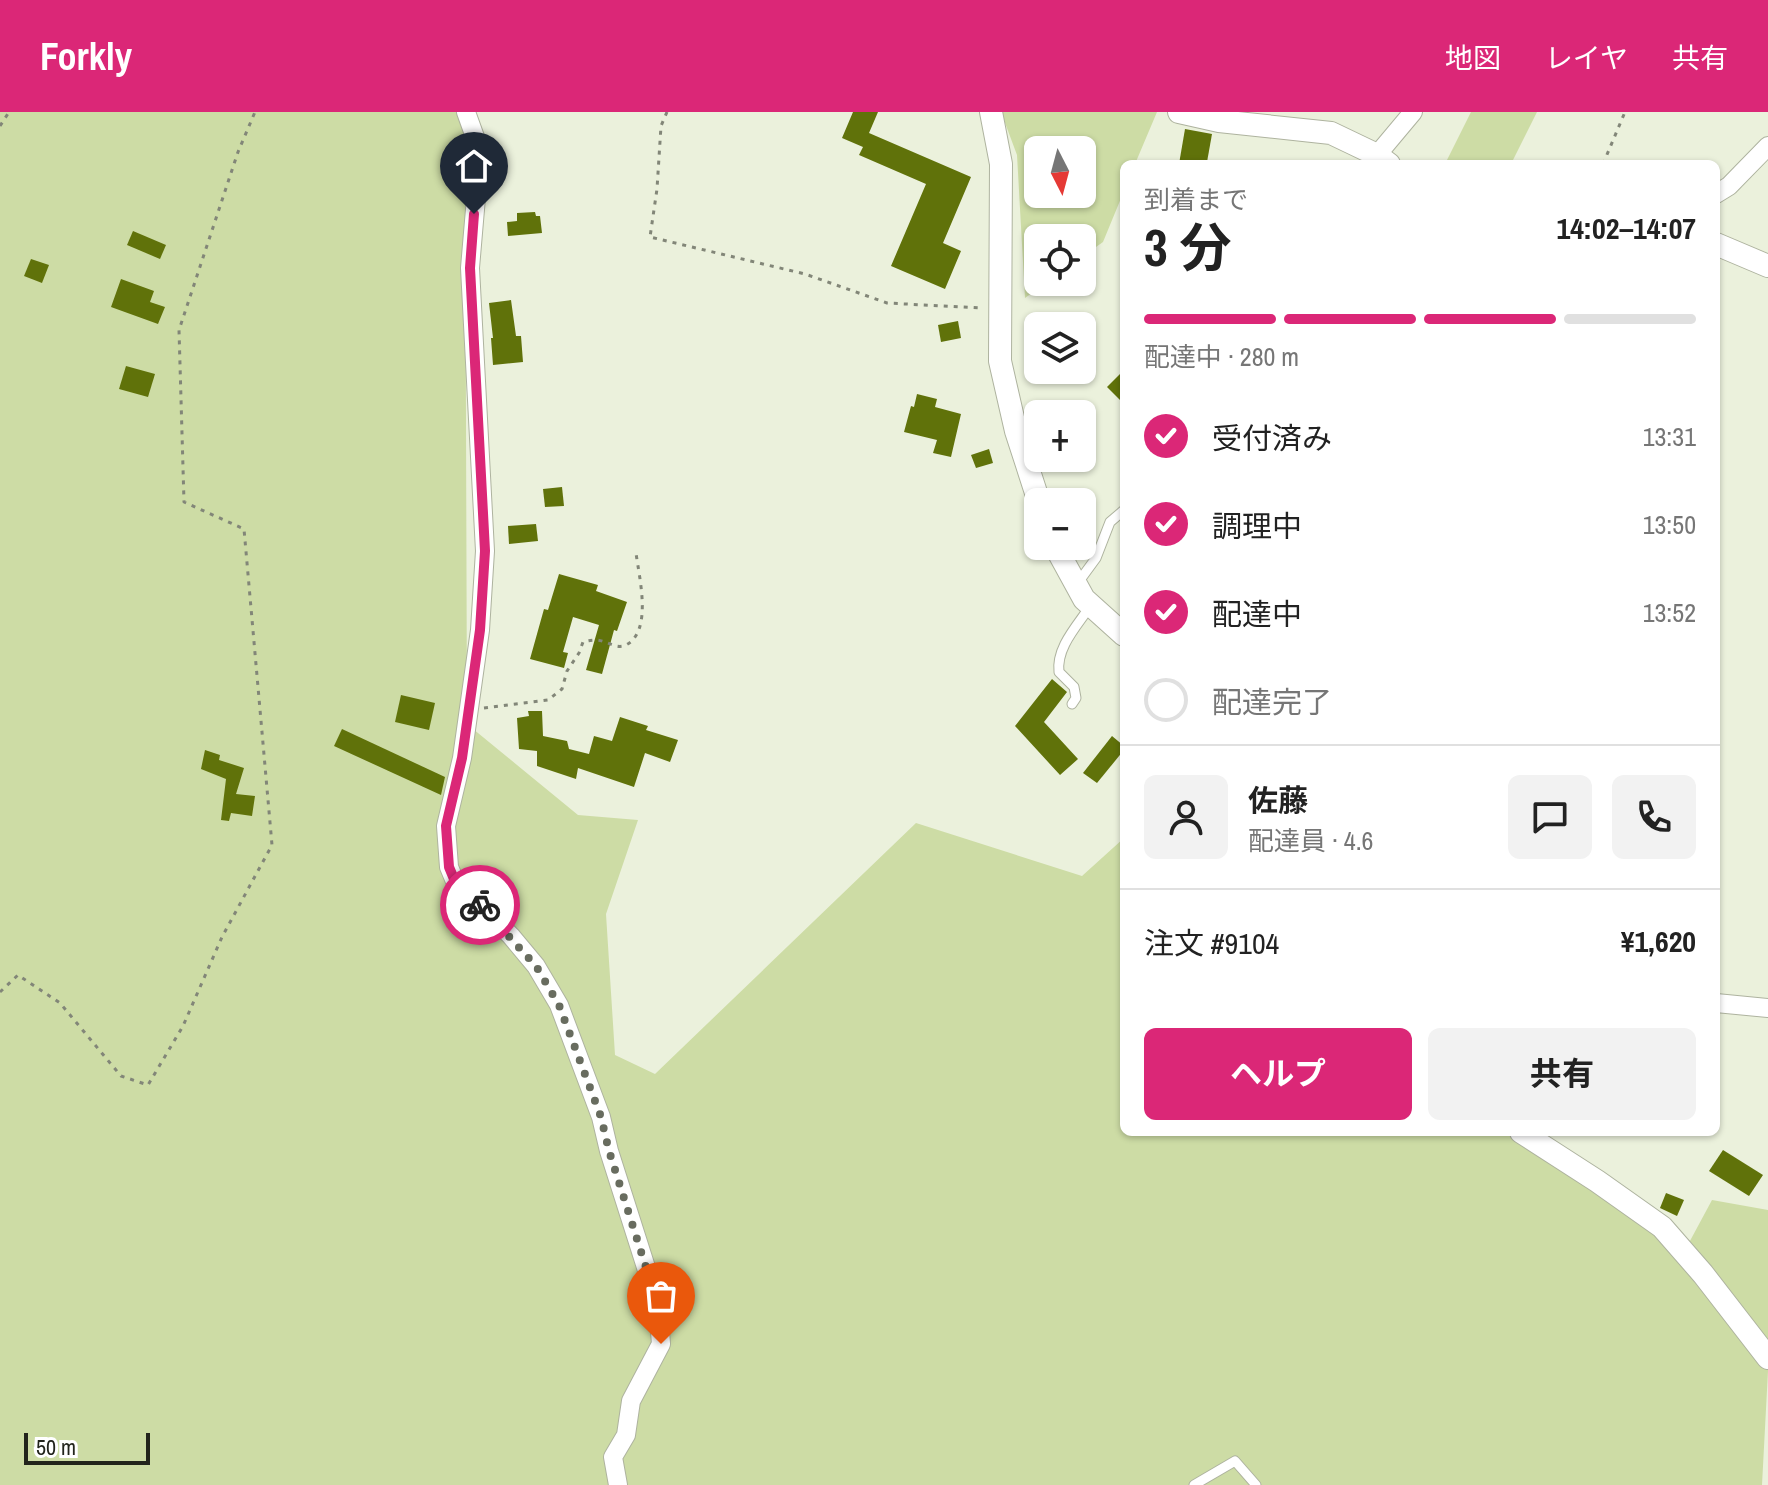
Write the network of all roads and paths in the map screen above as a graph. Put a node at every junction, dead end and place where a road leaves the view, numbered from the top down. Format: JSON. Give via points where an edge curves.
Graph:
{"nodes":[{"id":1,"x":9,"y":112,"type":"edge"},
{"id":2,"x":255,"y":112,"type":"edge"},
{"id":3,"x":466,"y":112,"type":"edge"},
{"id":4,"x":667,"y":112,"type":"edge"},
{"id":5,"x":991,"y":112,"type":"edge"},
{"id":6,"x":1179,"y":112,"type":"edge"},
{"id":7,"x":1413,"y":112,"type":"edge"},
{"id":8,"x":1625,"y":112,"type":"edge"},
{"id":9,"x":0,"y":126,"type":"edge"},
{"id":10,"x":1768,"y":146,"type":"edge"},
{"id":11,"x":1383,"y":160,"type":"edge"},
{"id":12,"x":1605,"y":160,"type":"edge"},
{"id":13,"x":1720,"y":192,"type":"edge"},
{"id":14,"x":1720,"y":246,"type":"edge"},
{"id":15,"x":1768,"y":266,"type":"edge"},
{"id":16,"x":1001,"y":310,"type":"junction"},
{"id":17,"x":1034,"y":488,"type":"edge"},
{"id":18,"x":1120,"y":513,"type":"edge"},
{"id":19,"x":636,"y":553,"type":"dead end"},
{"id":20,"x":1062,"y":560,"type":"edge"},
{"id":21,"x":1075,"y":587,"type":"junction"},
{"id":22,"x":1091,"y":605,"type":"junction"},
{"id":23,"x":1120,"y":631,"type":"edge"},
{"id":24,"x":1072,"y":704,"type":"dead end"},
{"id":25,"x":469,"y":711,"type":"junction"},
{"id":26,"x":0,"y":992,"type":"edge"},
{"id":27,"x":1720,"y":1003,"type":"edge"},
{"id":28,"x":1768,"y":1008,"type":"edge"},
{"id":29,"x":1535,"y":1136,"type":"edge"},
{"id":30,"x":1768,"y":1358,"type":"edge"},
{"id":31,"x":618,"y":1485,"type":"edge"},
{"id":32,"x":1194,"y":1485,"type":"edge"},
{"id":33,"x":1256,"y":1485,"type":"edge"}],
"edges":[{"from":1,"to":9,"type":"path"},
{"from":2,"to":26,"type":"path","via":[[179,330],[184,502],[244,529],[272,845],[222,937],[183,1026],[148,1085],[121,1076],[60,1003],[18,975]]},
{"from":3,"to":25,"type":"street","via":[[480,151],[470,268],[485,551]]},
{"from":4,"to":16,"type":"path","via":[[661,126],[650,237],[805,274],[887,303]]},
{"from":5,"to":16,"type":"street","via":[[1001,164]]},
{"from":6,"to":11,"type":"street","via":[[1331,133]]},
{"from":7,"to":11,"type":"street"},
{"from":8,"to":12,"type":"path"},
{"from":10,"to":13,"type":"street"},
{"from":14,"to":15,"type":"street"},
{"from":16,"to":17,"type":"street","via":[[1000,361]]},
{"from":18,"to":21,"type":"lane","via":[[1110,522],[1096,558]]},
{"from":19,"to":25,"type":"path","via":[[641,628],[627,644],[583,642],[562,689],[548,700]]},
{"from":20,"to":21,"type":"street"},
{"from":21,"to":22,"type":"street"},
{"from":22,"to":23,"type":"street"},
{"from":22,"to":24,"type":"lane","via":[[1058,661],[1059,672],[1074,687]]},
{"from":25,"to":31,"type":"street","via":[[446,826],[449,867],[454,879],[536,966],[559,1005],[601,1117],[658,1305],[661,1344],[631,1401],[626,1435],[613,1457]]},
{"from":27,"to":28,"type":"street"},
{"from":29,"to":30,"type":"street","via":[[1662,1227]]},
{"from":32,"to":33,"type":"lane","via":[[1235,1461]]}]}
